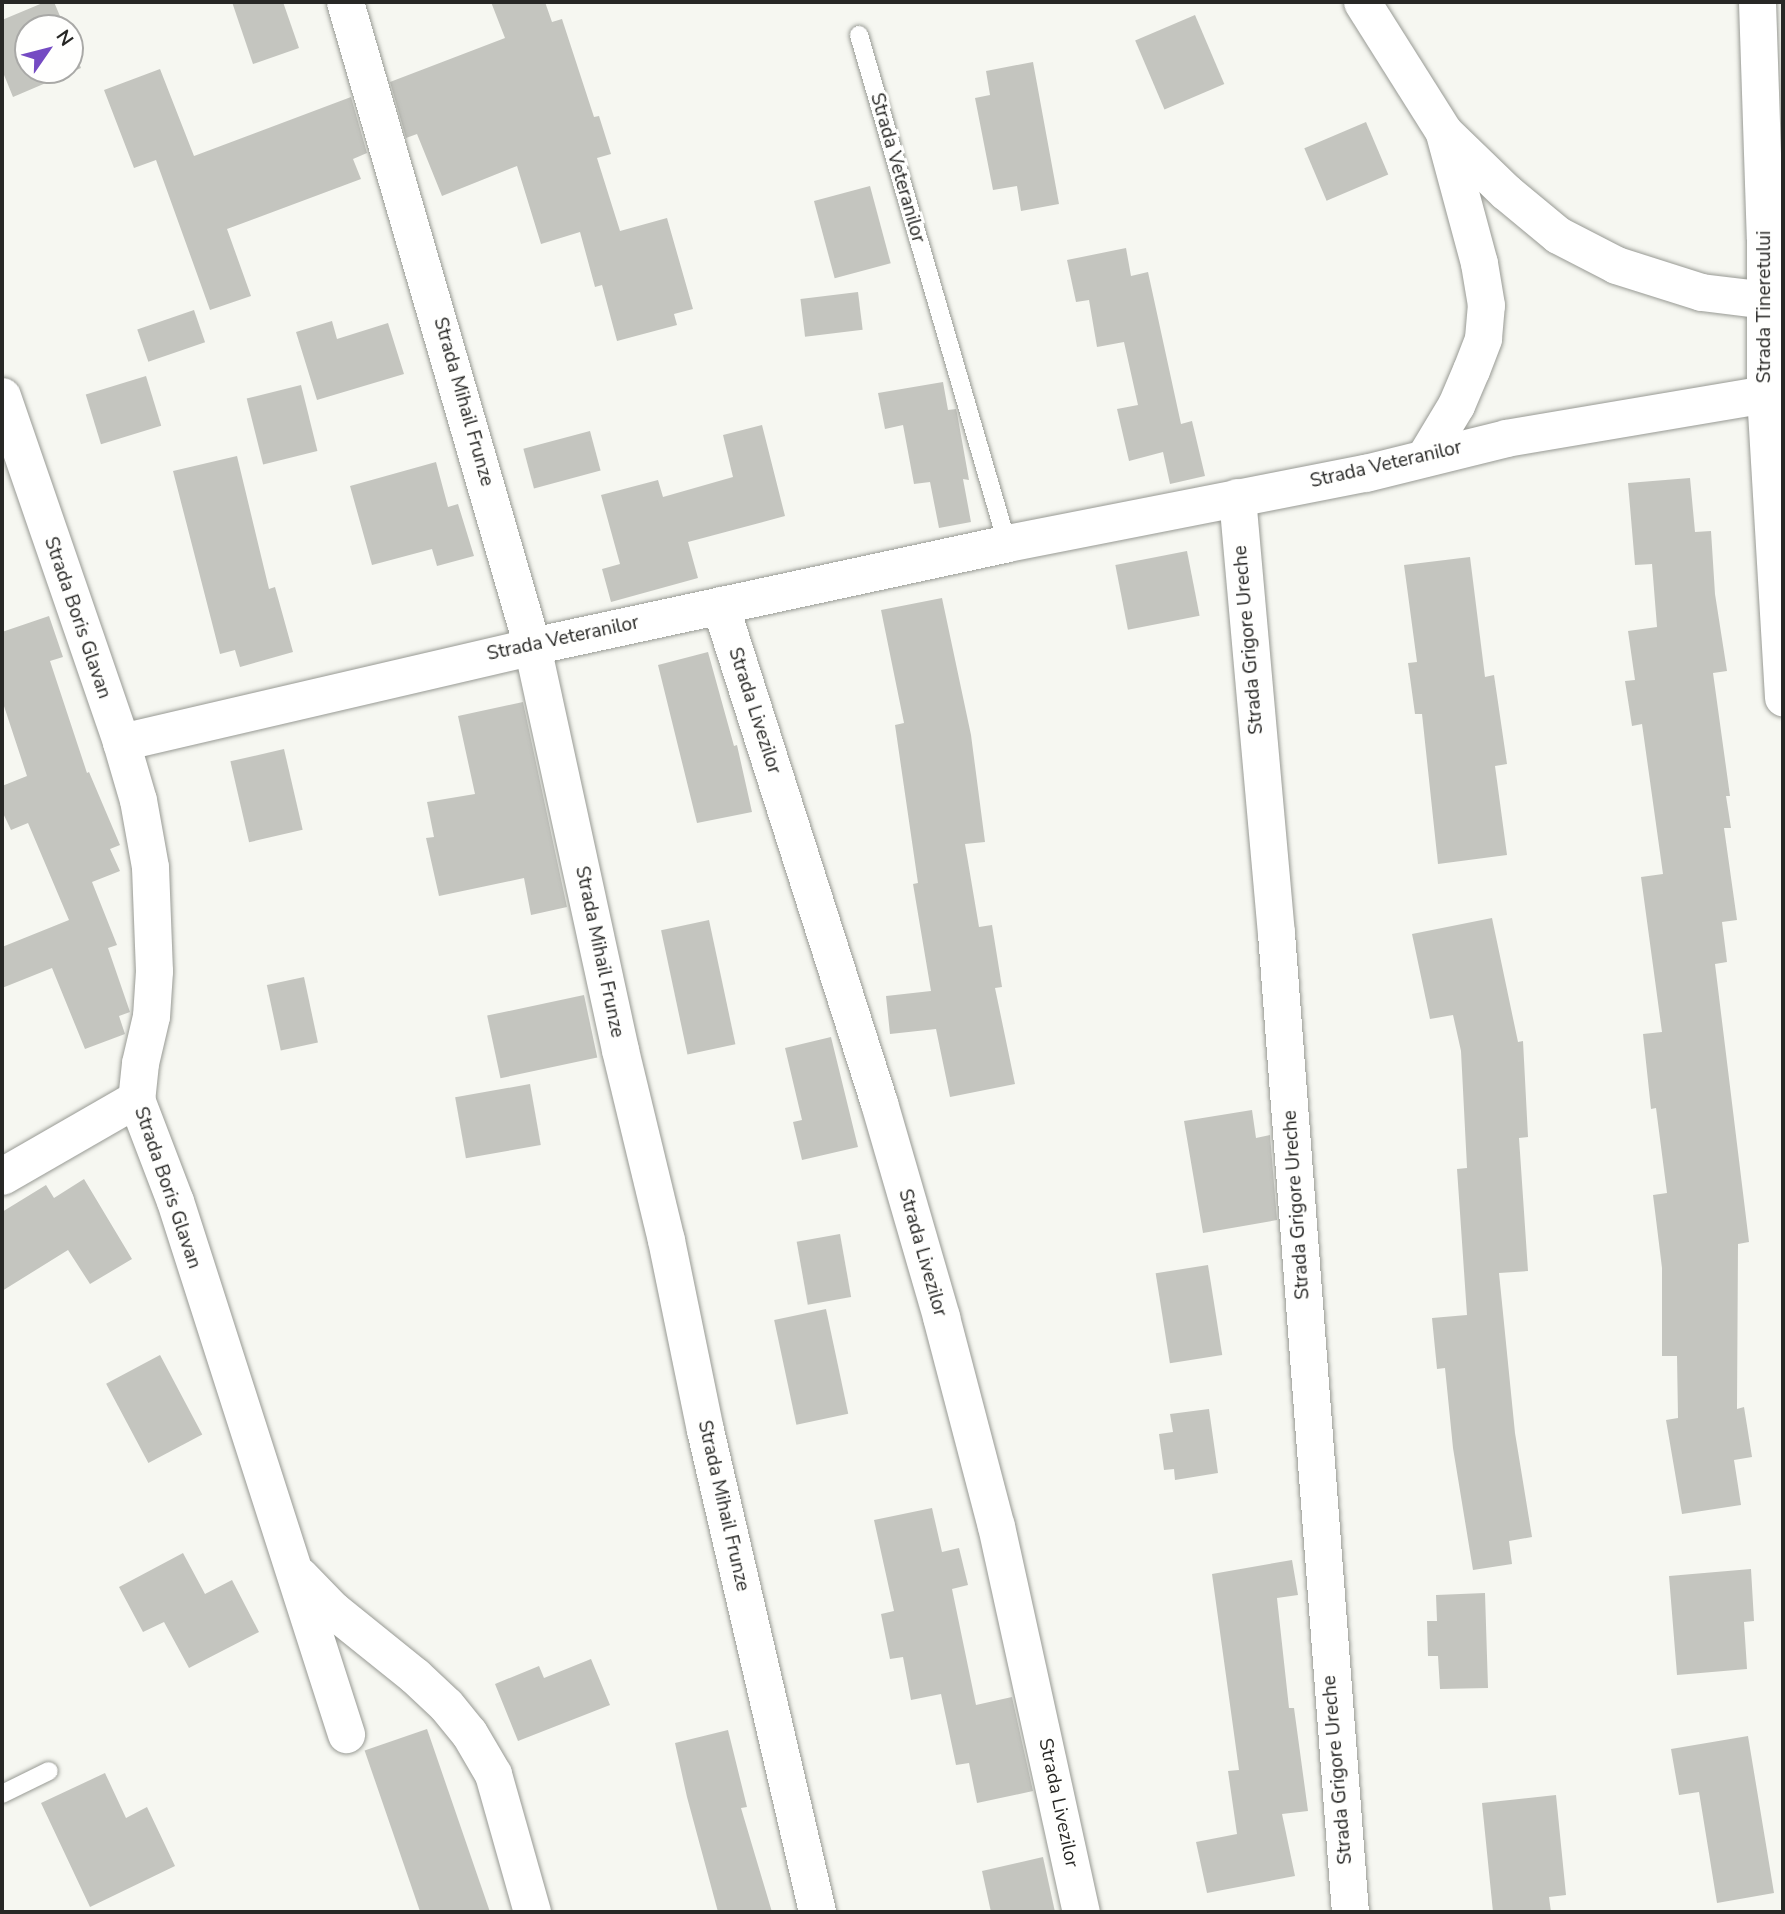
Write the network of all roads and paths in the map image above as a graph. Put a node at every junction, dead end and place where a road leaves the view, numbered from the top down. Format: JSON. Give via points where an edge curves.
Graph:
{"nodes":[{"id":1,"x":345,"y":2,"type":"edge"},
{"id":2,"x":1362,"y":2,"type":"edge"},
{"id":3,"x":1757,"y":2,"type":"edge"},
{"id":4,"x":859,"y":35,"type":"dead end"},
{"id":5,"x":1444,"y":132,"type":"junction"},
{"id":6,"x":1775,"y":300,"type":"edge"},
{"id":7,"x":1765,"y":394,"type":"junction"},
{"id":8,"x":2,"y":396,"type":"edge"},
{"id":9,"x":1424,"y":458,"type":"junction"},
{"id":10,"x":1237,"y":497,"type":"junction"},
{"id":11,"x":1007,"y":543,"type":"junction"},
{"id":12,"x":720,"y":605,"type":"junction"},
{"id":13,"x":532,"y":646,"type":"junction"},
{"id":14,"x":1783,"y":697,"type":"edge"},
{"id":15,"x":121,"y":743,"type":"junction"},
{"id":16,"x":136,"y":1099,"type":"junction"},
{"id":17,"x":2,"y":1176,"type":"edge"},
{"id":18,"x":294,"y":1569,"type":"junction"},
{"id":19,"x":346,"y":1734,"type":"dead end"},
{"id":20,"x":49,"y":1771,"type":"dead end"},
{"id":21,"x":2,"y":1794,"type":"edge"},
{"id":22,"x":532,"y":1912,"type":"edge"},
{"id":23,"x":817,"y":1912,"type":"edge"},
{"id":24,"x":1081,"y":1912,"type":"edge"},
{"id":25,"x":1350,"y":1912,"type":"edge"}],
"edges":[{"from":1,"to":13,"type":"street","name":"Strada Mihail Frunze"},
{"from":2,"to":5,"type":"street"},
{"from":3,"to":6,"type":"street","name":"Strada Tineretului"},
{"from":4,"to":11,"type":"lane","name":"Strada Veteranilor"},
{"from":5,"to":6,"type":"street","via":[[1559,235],[1616,265],[1701,292]]},
{"from":5,"to":9,"type":"street","via":[[1486,305],[1483,338],[1471,370]]},
{"from":6,"to":7,"type":"street","name":"Strada Tineretului"},
{"from":7,"to":9,"type":"street","name":"Strada Veteranilor","via":[[1506,438]]},
{"from":7,"to":14,"type":"street","name":"Strada Tineretului"},
{"from":8,"to":15,"type":"street","name":"Strada Boris Glavan"},
{"from":9,"to":10,"type":"street","name":"Strada Veteranilor"},
{"from":10,"to":11,"type":"street","name":"Strada Veteranilor"},
{"from":10,"to":25,"type":"street","name":"Strada Grigore Ureche","via":[[1283,1027]]},
{"from":11,"to":12,"type":"street","name":"Strada Veteranilor"},
{"from":12,"to":13,"type":"street","name":"Strada Veteranilor"},
{"from":12,"to":24,"type":"street","name":"Strada Livezilor","via":[[879,1103],[941,1317],[999,1539]]},
{"from":13,"to":15,"type":"street","name":"Strada Veteranilor"},
{"from":13,"to":23,"type":"street","name":"Strada Mihail Frunze"},
{"from":15,"to":16,"type":"street","name":"Strada Boris Glavan","via":[[138,800],[150,867],[151,1016]]},
{"from":16,"to":17,"type":"street"},
{"from":16,"to":18,"type":"street","name":"Strada Boris Glavan","via":[[175,1201]]},
{"from":18,"to":19,"type":"street","name":"Strada Boris Glavan"},
{"from":18,"to":22,"type":"street","name":"Strada Boris Glavan","via":[[333,1610],[436,1695],[469,1733],[494,1774]]},
{"from":20,"to":21,"type":"lane"}]}
